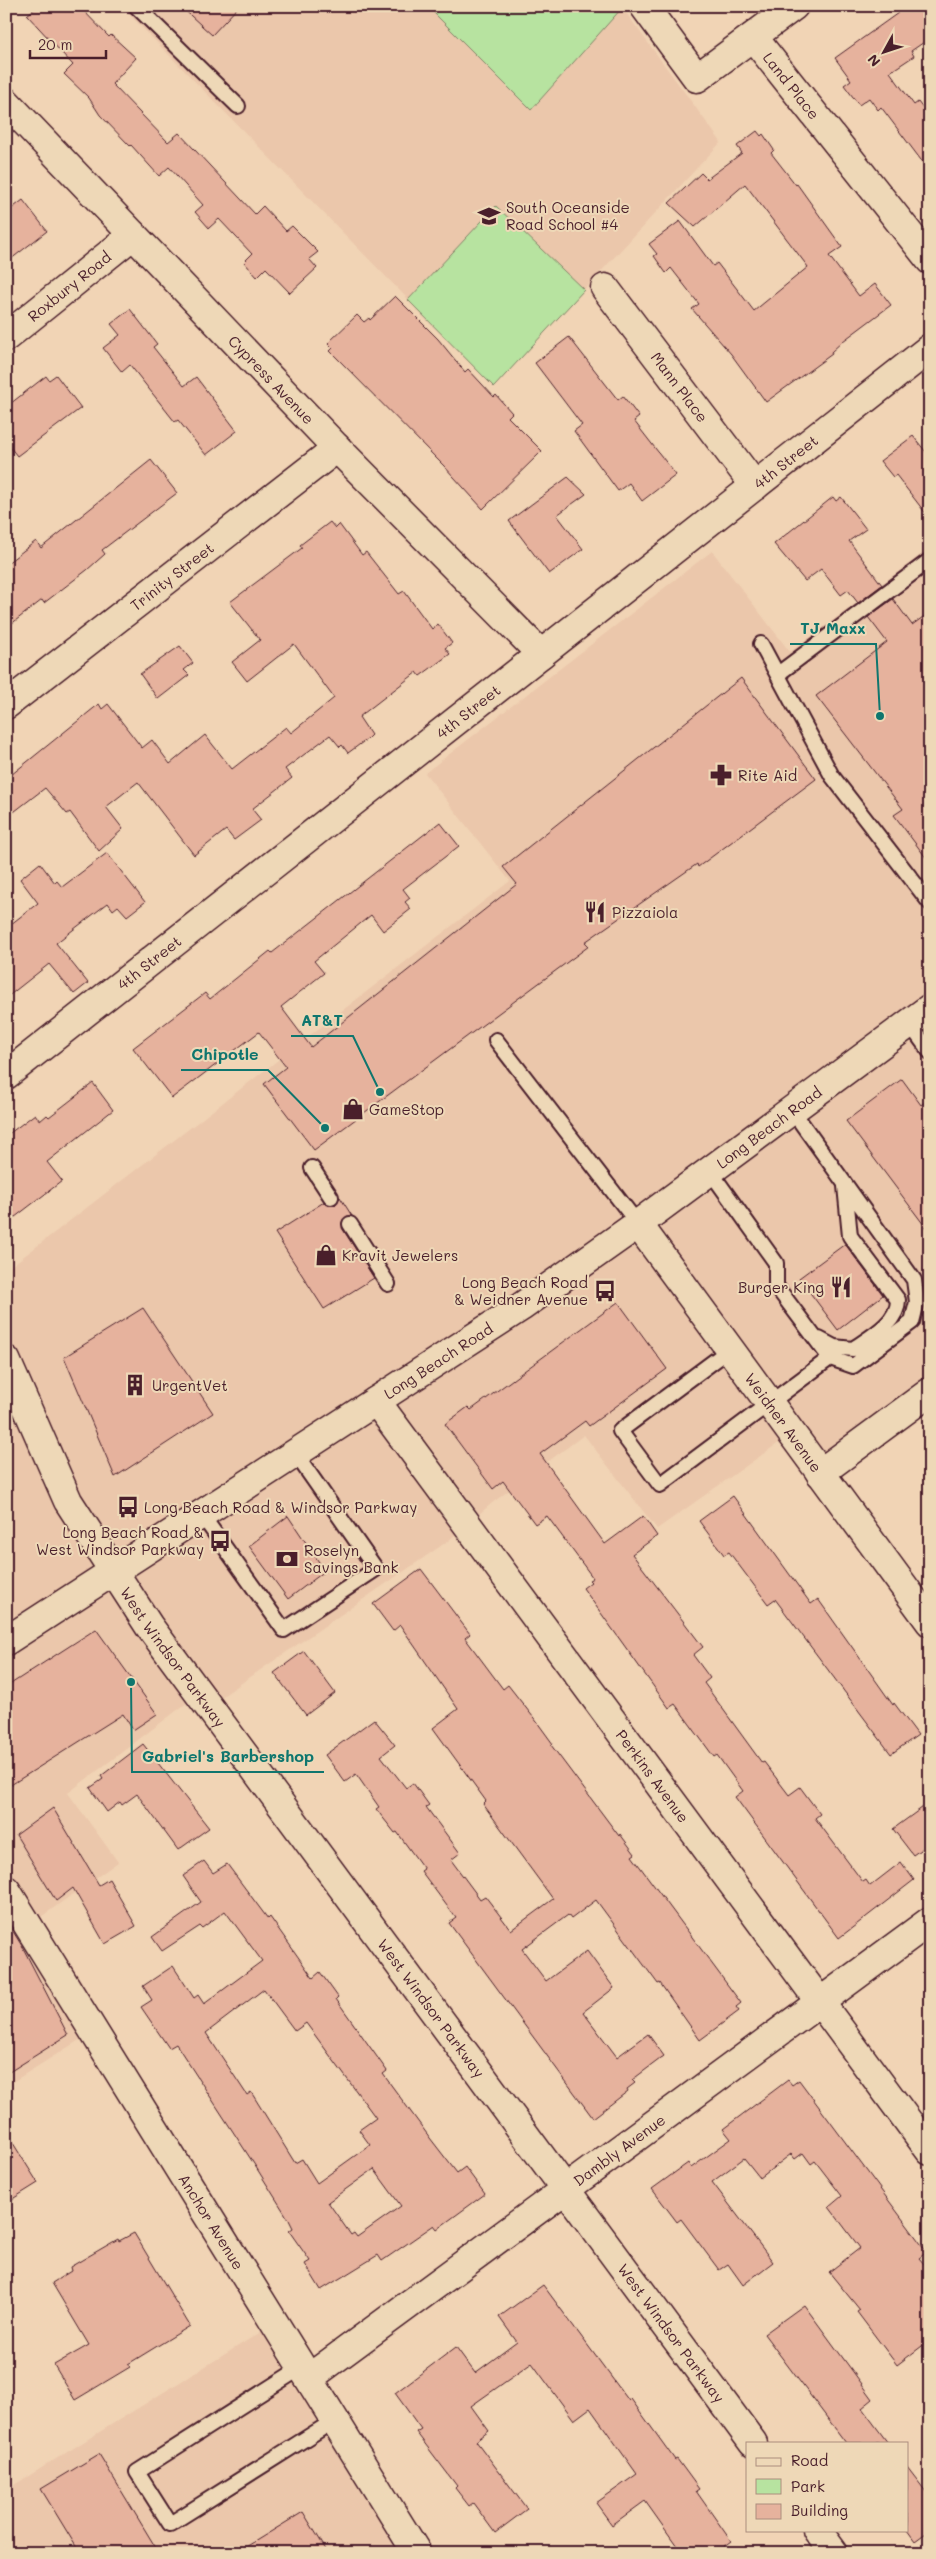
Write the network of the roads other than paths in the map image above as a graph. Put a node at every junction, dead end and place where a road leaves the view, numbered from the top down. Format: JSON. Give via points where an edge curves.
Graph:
{"nodes":[{"id":1,"x":136,"y":6,"type":"edge"},
{"id":2,"x":644,"y":6,"type":"edge"},
{"id":3,"x":794,"y":6,"type":"edge"},
{"id":4,"x":753,"y":36,"type":"junction"},
{"id":5,"x":6,"y":102,"type":"edge"},
{"id":6,"x":238,"y":106,"type":"dead end"},
{"id":7,"x":133,"y":235,"type":"junction"},
{"id":8,"x":930,"y":260,"type":"edge"},
{"id":9,"x":605,"y":288,"type":"dead end"},
{"id":10,"x":6,"y":337,"type":"edge"},
{"id":11,"x":930,"y":348,"type":"edge"},
{"id":12,"x":337,"y":448,"type":"junction"},
{"id":13,"x":755,"y":486,"type":"junction"},
{"id":14,"x":930,"y":560,"type":"edge"},
{"id":15,"x":762,"y":644,"type":"dead end"},
{"id":16,"x":541,"y":654,"type":"junction"},
{"id":17,"x":778,"y":674,"type":"junction"},
{"id":18,"x":6,"y":705,"type":"edge"},
{"id":19,"x":930,"y":903,"type":"edge"},
{"id":20,"x":919,"y":1016,"type":"edge"},
{"id":21,"x":496,"y":1040,"type":"dead end"},
{"id":22,"x":930,"y":1052,"type":"edge"},
{"id":23,"x":6,"y":1075,"type":"edge"},
{"id":24,"x":792,"y":1110,"type":"junction"},
{"id":25,"x":312,"y":1168,"type":"dead end"},
{"id":26,"x":710,"y":1171,"type":"junction"},
{"id":27,"x":845,"y":1185,"type":"junction"},
{"id":28,"x":331,"y":1197,"type":"dead end"},
{"id":29,"x":350,"y":1224,"type":"dead end"},
{"id":30,"x":638,"y":1224,"type":"junction"},
{"id":31,"x":388,"y":1284,"type":"dead end"},
{"id":32,"x":814,"y":1336,"type":"junction"},
{"id":33,"x":730,"y":1350,"type":"junction"},
{"id":34,"x":830,"y":1358,"type":"junction"},
{"id":35,"x":6,"y":1360,"type":"edge"},
{"id":36,"x":930,"y":1392,"type":"edge"},
{"id":37,"x":376,"y":1400,"type":"junction"},
{"id":38,"x":769,"y":1403,"type":"junction"},
{"id":39,"x":296,"y":1453,"type":"junction"},
{"id":40,"x":820,"y":1473,"type":"junction"},
{"id":41,"x":201,"y":1514,"type":"junction"},
{"id":42,"x":113,"y":1571,"type":"junction"},
{"id":43,"x":930,"y":1622,"type":"edge"},
{"id":44,"x":6,"y":1641,"type":"edge"},
{"id":45,"x":6,"y":1890,"type":"edge"},
{"id":46,"x":930,"y":1921,"type":"edge"},
{"id":47,"x":819,"y":2002,"type":"junction"},
{"id":48,"x":930,"y":2152,"type":"edge"},
{"id":49,"x":566,"y":2189,"type":"junction"},
{"id":50,"x":306,"y":2372,"type":"junction"},
{"id":51,"x":335,"y":2420,"type":"junction"},
{"id":52,"x":752,"y":2442,"type":"edge"},
{"id":53,"x":818,"y":2532,"type":"edge"},
{"id":54,"x":417,"y":2553,"type":"edge"},
{"id":55,"x":834,"y":2553,"type":"edge"}],
"edges":[{"from":1,"to":6,"type":"lane"},
{"from":2,"to":4,"type":"street","via":[[697,78]]},
{"from":3,"to":4,"type":"street"},
{"from":4,"to":8,"type":"street","name":"Land Place"},
{"from":5,"to":7,"type":"street","name":"Cypress Avenue"},
{"from":7,"to":10,"type":"street","name":"Roxbury Road"},
{"from":7,"to":12,"type":"street","name":"Cypress Avenue"},
{"from":9,"to":13,"type":"street","name":"Mann Place"},
{"from":11,"to":13,"type":"street","name":"4th Street"},
{"from":12,"to":16,"type":"street","name":"Cypress Avenue"},
{"from":12,"to":18,"type":"street","name":"Trinity Street"},
{"from":13,"to":16,"type":"street","name":"4th Street"},
{"from":14,"to":17,"type":"lane"},
{"from":15,"to":17,"type":"lane"},
{"from":16,"to":23,"type":"street","name":"4th Street"},
{"from":17,"to":19,"type":"lane","via":[[832,776]]},
{"from":20,"to":22,"type":"lane"},
{"from":20,"to":24,"type":"street","name":"Long Beach Road"},
{"from":21,"to":30,"type":"lane"},
{"from":24,"to":26,"type":"street","name":"Long Beach Road"},
{"from":24,"to":27,"type":"lane"},
{"from":25,"to":28,"type":"lane"},
{"from":26,"to":30,"type":"street","name":"Long Beach Road"},
{"from":26,"to":32,"type":"lane","via":[[776,1263],[776,1286]]},
{"from":27,"to":32,"type":"lane","via":[[850,1236],[898,1300],[898,1308],[883,1328],[853,1349],[834,1347]]},
{"from":27,"to":34,"type":"lane","via":[[914,1280],[917,1302],[912,1322],[853,1366]]},
{"from":29,"to":31,"type":"lane"},
{"from":30,"to":33,"type":"street","name":"Weidner Avenue"},
{"from":30,"to":37,"type":"street","name":"Long Beach Road","via":[[521,1308]]},
{"from":32,"to":34,"type":"lane"},
{"from":33,"to":38,"type":"street","name":"Weidner Avenue"},
{"from":33,"to":38,"type":"lane","via":[[620,1431],[660,1485]]},
{"from":34,"to":38,"type":"lane"},
{"from":35,"to":42,"type":"street","name":"West Windsor Parkway","via":[[68,1501]]},
{"from":36,"to":40,"type":"street"},
{"from":37,"to":39,"type":"street","name":"Long Beach Road"},
{"from":37,"to":47,"type":"street","name":"Perkins Avenue"},
{"from":38,"to":40,"type":"street","name":"Weidner Avenue"},
{"from":39,"to":41,"type":"street","name":"Long Beach Road"},
{"from":39,"to":41,"type":"lane","via":[[376,1569],[284,1630]]},
{"from":40,"to":43,"type":"street","name":"Weidner Avenue"},
{"from":41,"to":42,"type":"street","name":"Long Beach Road"},
{"from":42,"to":44,"type":"street","name":"Long Beach Road"},
{"from":42,"to":49,"type":"street","name":"West Windsor Parkway","via":[[149,1626]]},
{"from":45,"to":50,"type":"street","name":"Anchor Avenue"},
{"from":46,"to":47,"type":"street","name":"Dambly Avenue"},
{"from":47,"to":48,"type":"street","name":"Perkins Avenue"},
{"from":47,"to":49,"type":"street","name":"Dambly Avenue"},
{"from":49,"to":50,"type":"street","name":"Dambly Avenue"},
{"from":49,"to":52,"type":"street","name":"West Windsor Parkway"},
{"from":50,"to":51,"type":"street","name":"Anchor Avenue"},
{"from":50,"to":51,"type":"lane","via":[[137,2472],[170,2524]]},
{"from":51,"to":54,"type":"street","name":"Anchor Avenue"},
{"from":53,"to":55,"type":"street"}]}
